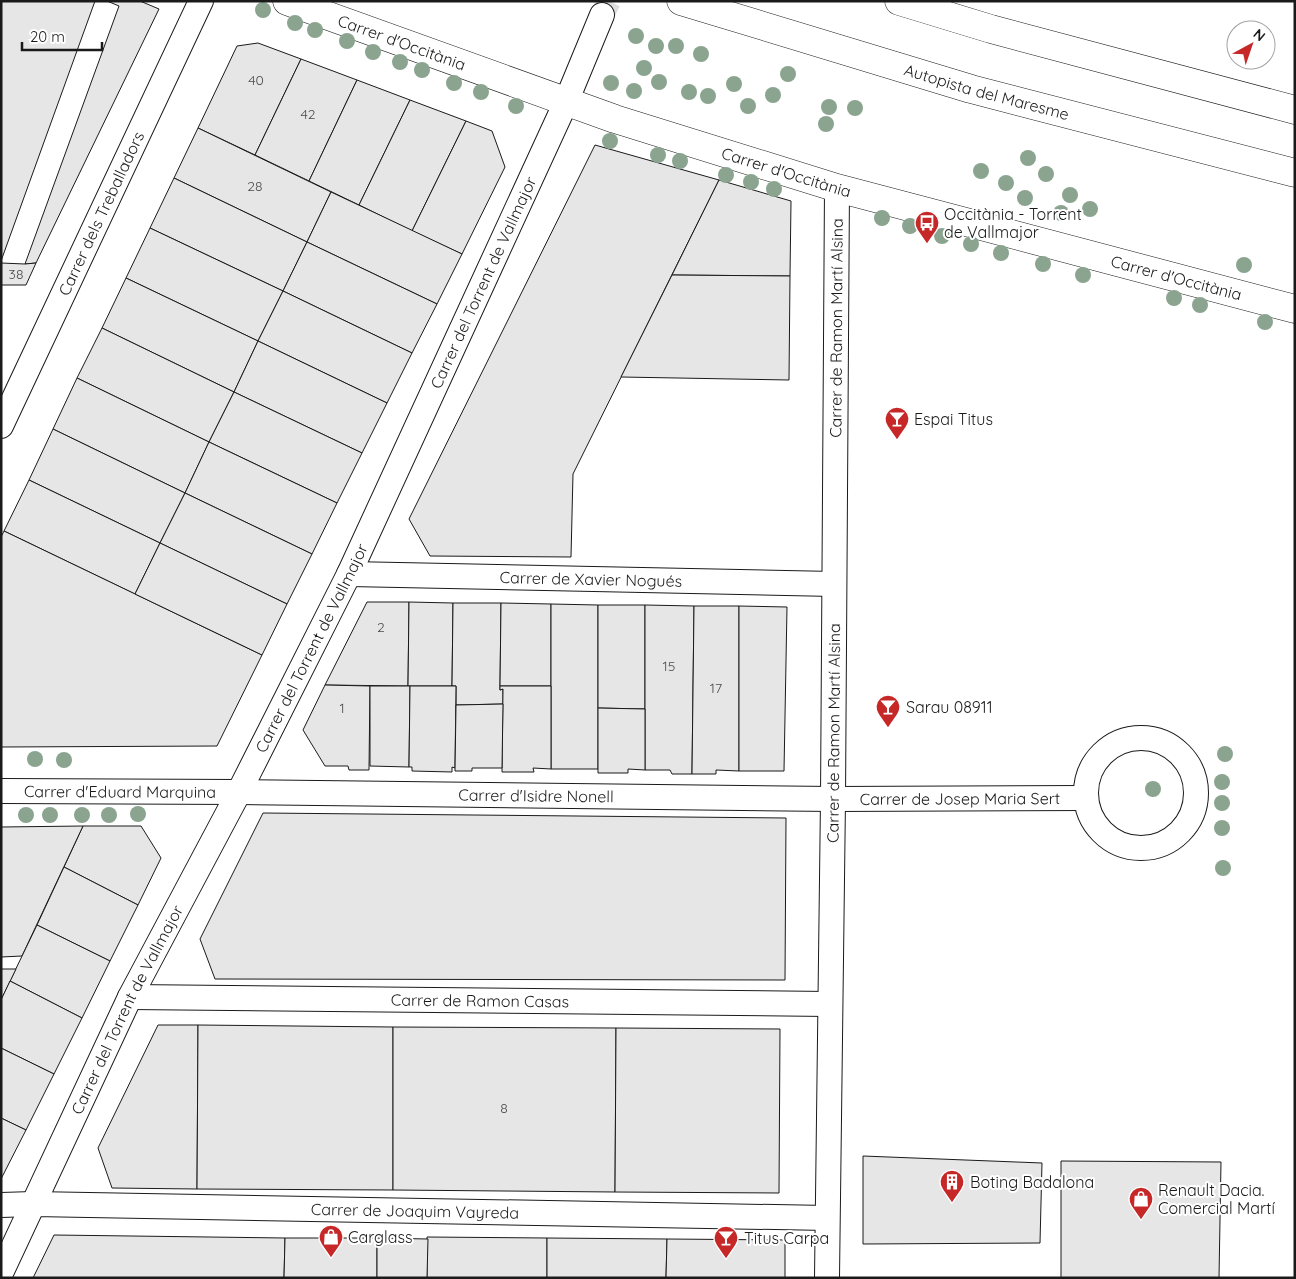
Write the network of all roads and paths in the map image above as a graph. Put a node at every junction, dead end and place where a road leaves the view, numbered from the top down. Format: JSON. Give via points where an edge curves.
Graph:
{"nodes":[{"id":1,"x":201,"y":1,"type":"edge"},
{"id":2,"x":287,"y":1,"type":"edge"},
{"id":3,"x":681,"y":1,"type":"edge"},
{"id":4,"x":899,"y":1,"type":"edge"},
{"id":5,"x":602,"y":15,"type":"tunnel mouth"},
{"id":6,"x":566,"y":102,"type":"junction"},
{"id":7,"x":1295,"y":110,"type":"edge"},
{"id":8,"x":1295,"y":173,"type":"edge"},
{"id":9,"x":837,"y":188,"type":"junction"},
{"id":10,"x":1295,"y":309,"type":"edge"},
{"id":11,"x":1,"y":426,"type":"edge"},
{"id":12,"x":349,"y":574,"type":"junction"},
{"id":13,"x":834,"y":584,"type":"junction"},
{"id":14,"x":1,"y":791,"type":"edge"},
{"id":15,"x":239,"y":792,"type":"junction"},
{"id":16,"x":833,"y":798,"type":"junction"},
{"id":17,"x":1086,"y":798,"type":"junction"},
{"id":18,"x":130,"y":997,"type":"junction"},
{"id":19,"x":829,"y":1004,"type":"junction"},
{"id":20,"x":33,"y":1204,"type":"junction"},
{"id":21,"x":1,"y":1205,"type":"edge"},
{"id":22,"x":827,"y":1218,"type":"junction"},
{"id":23,"x":1,"y":1273,"type":"edge"},
{"id":24,"x":826,"y":1278,"type":"edge"}],
"edges":[{"from":1,"to":11,"type":"street","name":"Carrer dels Treballadors"},
{"from":2,"to":6,"type":"main road","name":"Carrer d'Occitània"},
{"from":3,"to":8,"type":"main road","name":"Autopista del Maresme","via":[[971,89]]},
{"from":4,"to":7,"type":"main road","via":[[990,29]]},
{"from":5,"to":6,"type":"street","name":"Carrer del Torrent de Vallmajor"},
{"from":6,"to":9,"type":"main road","name":"Carrer d'Occitània"},
{"from":6,"to":12,"type":"street","name":"Carrer del Torrent de Vallmajor"},
{"from":9,"to":10,"type":"main road","name":"Carrer d'Occitània"},
{"from":9,"to":13,"type":"street","name":"Carrer de Ramon Martí Alsina"},
{"from":12,"to":13,"type":"street","name":"Carrer de Xavier Nogués"},
{"from":12,"to":15,"type":"street","name":"Carrer del Torrent de Vallmajor"},
{"from":13,"to":16,"type":"street","name":"Carrer de Ramon Martí Alsina"},
{"from":14,"to":15,"type":"street","name":"Carrer d'Eduard Marquina"},
{"from":15,"to":16,"type":"street","name":"Carrer d'Isidre Nonell"},
{"from":15,"to":18,"type":"street","name":"Carrer del Torrent de Vallmajor"},
{"from":16,"to":17,"type":"street","name":"Carrer de Josep Maria Sert"},
{"from":16,"to":19,"type":"street","name":"Carrer de Ramon Martí Alsina"},
{"from":17,"to":17,"type":"street","via":[[1092,820],[1108,838],[1129,848],[1152,848],[1174,839],[1189,822],[1197,800],[1194,777],[1183,757],[1164,743],[1142,738],[1119,742],[1100,756],[1088,775]]},
{"from":18,"to":19,"type":"street","name":"Carrer de Ramon Casas"},
{"from":18,"to":20,"type":"street","name":"Carrer del Torrent de Vallmajor"},
{"from":19,"to":22,"type":"street","name":"Carrer de Ramon Martí Alsina"},
{"from":20,"to":21,"type":"street","name":"Carrer de Joaquim Vayreda"},
{"from":20,"to":22,"type":"street","name":"Carrer de Joaquim Vayreda"},
{"from":20,"to":23,"type":"street","name":"Carrer del Torrent de Vallmajor"},
{"from":22,"to":24,"type":"street","name":"Carrer de Ramon Martí Alsina"}]}
